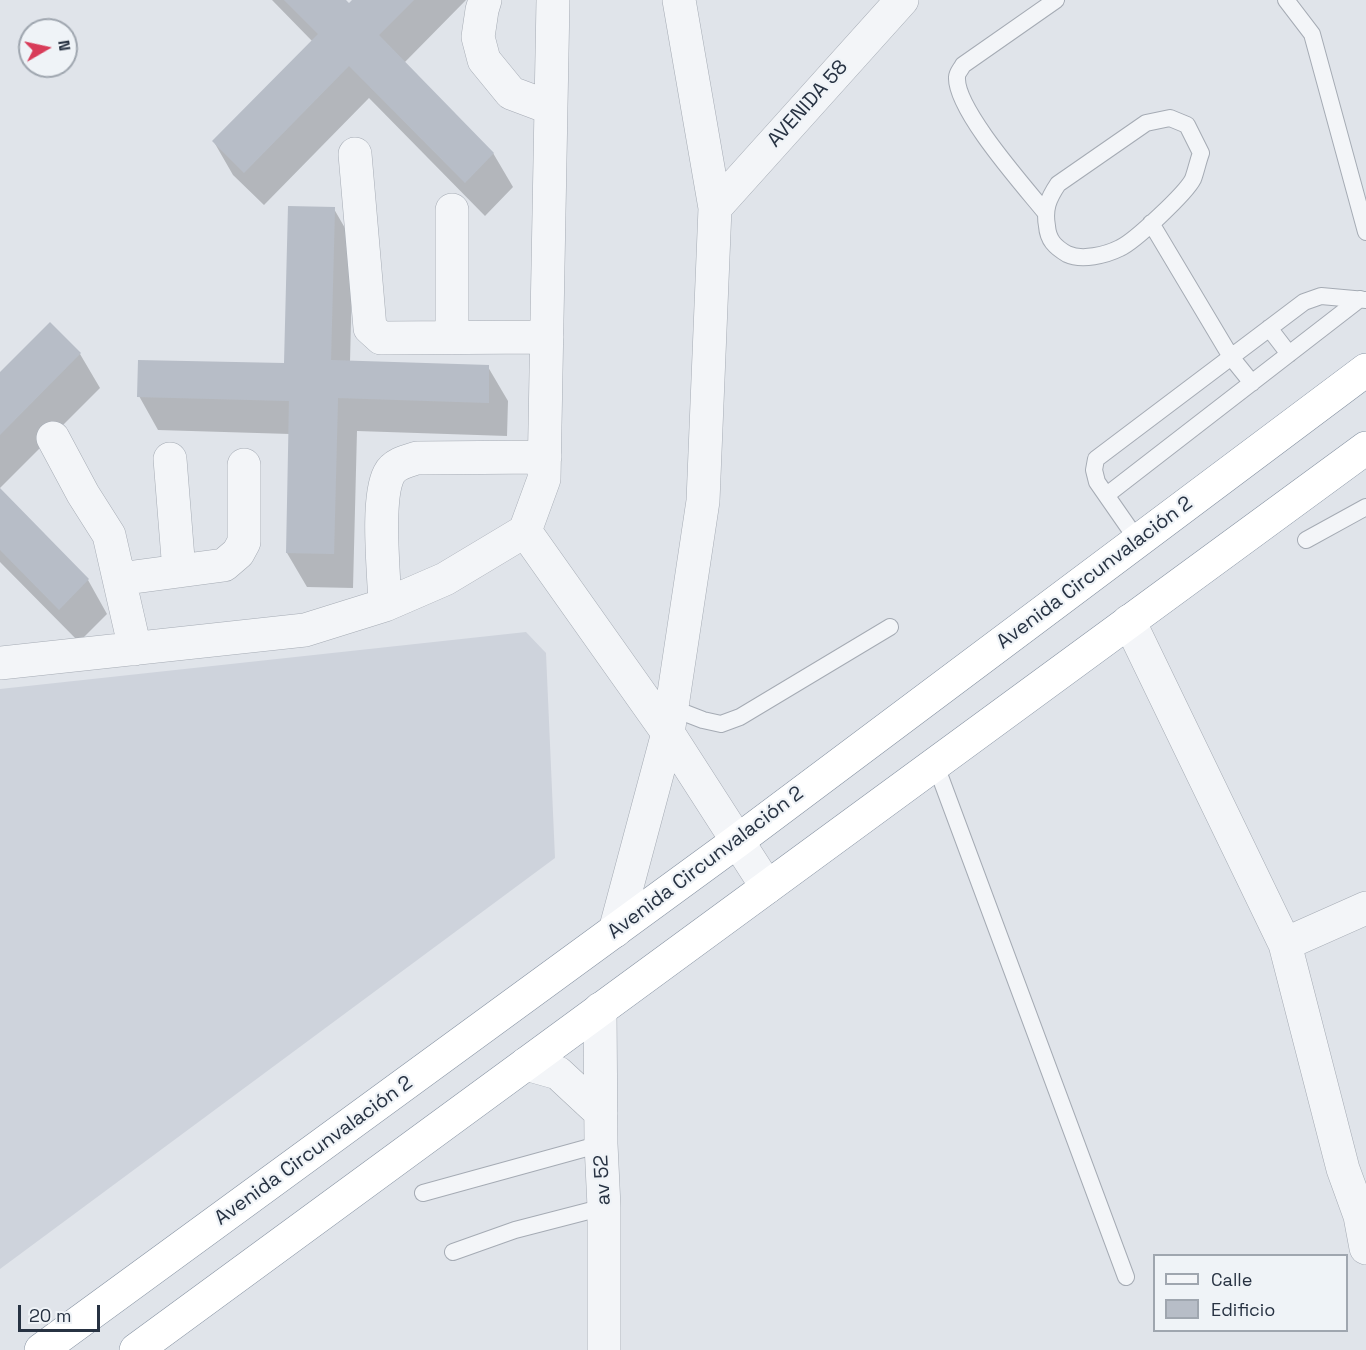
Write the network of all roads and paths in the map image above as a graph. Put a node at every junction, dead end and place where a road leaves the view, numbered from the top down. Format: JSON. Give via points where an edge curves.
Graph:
{"nodes":[{"id":1,"x":485,"y":0,"type":"edge"},
{"id":2,"x":553,"y":0,"type":"edge"},
{"id":3,"x":679,"y":0,"type":"edge"},
{"id":4,"x":902,"y":0,"type":"edge"},
{"id":5,"x":1056,"y":0,"type":"edge"},
{"id":6,"x":1286,"y":0,"type":"edge"},
{"id":7,"x":551,"y":108,"type":"junction"},
{"id":8,"x":355,"y":154,"type":"dead end"},
{"id":9,"x":715,"y":208,"type":"junction"},
{"id":10,"x":452,"y":210,"type":"dead end"},
{"id":11,"x":1045,"y":212,"type":"junction"},
{"id":12,"x":1151,"y":223,"type":"junction"},
{"id":13,"x":1366,"y":232,"type":"edge"},
{"id":14,"x":1363,"y":300,"type":"edge"},
{"id":15,"x":1269,"y":328,"type":"junction"},
{"id":16,"x":547,"y":337,"type":"junction"},
{"id":17,"x":453,"y":338,"type":"junction"},
{"id":18,"x":1289,"y":354,"type":"junction"},
{"id":19,"x":1231,"y":357,"type":"junction"},
{"id":20,"x":1366,"y":370,"type":"edge"},
{"id":21,"x":1251,"y":383,"type":"junction"},
{"id":22,"x":53,"y":438,"type":"dead end"},
{"id":23,"x":1366,"y":448,"type":"edge"},
{"id":24,"x":545,"y":457,"type":"junction"},
{"id":25,"x":170,"y":459,"type":"dead end"},
{"id":26,"x":244,"y":465,"type":"dead end"},
{"id":27,"x":1108,"y":494,"type":"junction"},
{"id":28,"x":1366,"y":507,"type":"edge"},
{"id":29,"x":525,"y":531,"type":"junction"},
{"id":30,"x":1306,"y":540,"type":"dead end"},
{"id":31,"x":1138,"y":541,"type":"junction"},
{"id":32,"x":179,"y":571,"type":"junction"},
{"id":33,"x":119,"y":579,"type":"junction"},
{"id":34,"x":385,"y":605,"type":"junction"},
{"id":35,"x":1129,"y":621,"type":"junction"},
{"id":36,"x":890,"y":627,"type":"dead end"},
{"id":37,"x":135,"y":649,"type":"junction"},
{"id":38,"x":1,"y":661,"type":"edge"},
{"id":39,"x":670,"y":721,"type":"junction"},
{"id":40,"x":935,"y":763,"type":"junction"},
{"id":41,"x":736,"y":842,"type":"junction"},
{"id":42,"x":767,"y":887,"type":"junction"},
{"id":43,"x":1366,"y":908,"type":"edge"},
{"id":44,"x":615,"y":931,"type":"junction"},
{"id":45,"x":1285,"y":944,"type":"junction"},
{"id":46,"x":600,"y":1010,"type":"junction"},
{"id":47,"x":526,"y":1064,"type":"junction"},
{"id":48,"x":601,"y":1129,"type":"junction"},
{"id":49,"x":423,"y":1193,"type":"dead end"},
{"id":50,"x":604,"y":1207,"type":"junction"},
{"id":51,"x":1363,"y":1214,"type":"edge"},
{"id":52,"x":1366,"y":1248,"type":"edge"},
{"id":53,"x":453,"y":1252,"type":"dead end"},
{"id":54,"x":1126,"y":1277,"type":"dead end"},
{"id":55,"x":41,"y":1350,"type":"edge"},
{"id":56,"x":136,"y":1350,"type":"edge"},
{"id":57,"x":604,"y":1350,"type":"edge"}],
"edges":[{"from":1,"to":7,"type":"street","via":[[478,37],[484,60],[511,93]]},
{"from":2,"to":7,"type":"street"},
{"from":3,"to":9,"type":"street"},
{"from":4,"to":9,"type":"street","name":"AVENIDA 58"},
{"from":5,"to":11,"type":"lane","via":[[963,65],[957,76],[959,93],[983,134]]},
{"from":6,"to":13,"type":"lane","via":[[1312,34]]},
{"from":7,"to":16,"type":"street"},
{"from":8,"to":17,"type":"street","via":[[370,328],[381,338]]},
{"from":9,"to":39,"type":"street","via":[[703,501]]},
{"from":10,"to":17,"type":"street"},
{"from":11,"to":12,"type":"lane","via":[[1048,235],[1056,248],[1071,256],[1085,257],[1122,248]]},
{"from":11,"to":12,"type":"lane","via":[[1048,198],[1058,184],[1146,123],[1170,118],[1187,125],[1201,153],[1192,180]]},
{"from":12,"to":19,"type":"lane"},
{"from":14,"to":15,"type":"lane","via":[[1321,296],[1304,302]]},
{"from":14,"to":18,"type":"lane"},
{"from":15,"to":18,"type":"lane"},
{"from":15,"to":19,"type":"lane"},
{"from":16,"to":17,"type":"street"},
{"from":16,"to":24,"type":"street"},
{"from":18,"to":21,"type":"lane"},
{"from":19,"to":21,"type":"lane"},
{"from":19,"to":27,"type":"lane","via":[[1096,459],[1097,482]]},
{"from":20,"to":31,"type":"highway","name":"Avenida Circunvalación 2"},
{"from":21,"to":27,"type":"lane"},
{"from":22,"to":33,"type":"street","via":[[109,535]]},
{"from":23,"to":35,"type":"highway"},
{"from":24,"to":29,"type":"street","via":[[544,479]]},
{"from":24,"to":34,"type":"street","via":[[417,458],[389,473],[381,503]]},
{"from":25,"to":32,"type":"street"},
{"from":26,"to":32,"type":"street","via":[[244,542],[238,553],[224,565]]},
{"from":27,"to":31,"type":"lane"},
{"from":28,"to":30,"type":"lane"},
{"from":29,"to":34,"type":"street","via":[[445,579]]},
{"from":29,"to":39,"type":"street"},
{"from":31,"to":41,"type":"highway","name":"Avenida Circunvalación 2"},
{"from":32,"to":33,"type":"street"},
{"from":33,"to":37,"type":"street"},
{"from":34,"to":37,"type":"street","via":[[305,630]]},
{"from":35,"to":40,"type":"highway"},
{"from":35,"to":45,"type":"street"},
{"from":36,"to":39,"type":"lane","via":[[740,717],[722,724]]},
{"from":37,"to":38,"type":"street"},
{"from":39,"to":41,"type":"street"},
{"from":39,"to":44,"type":"street"},
{"from":40,"to":42,"type":"highway"},
{"from":40,"to":54,"type":"lane"},
{"from":41,"to":42,"type":"street"},
{"from":41,"to":44,"type":"highway","name":"Avenida Circunvalación 2"},
{"from":42,"to":46,"type":"highway"},
{"from":43,"to":45,"type":"street"},
{"from":44,"to":55,"type":"highway","name":"Avenida Circunvalación 2"},
{"from":45,"to":51,"type":"street","via":[[1343,1169]]},
{"from":46,"to":47,"type":"highway"},
{"from":46,"to":48,"type":"street","name":"av 52"},
{"from":47,"to":48,"type":"street","via":[[558,1073]]},
{"from":47,"to":56,"type":"highway"},
{"from":48,"to":49,"type":"lane"},
{"from":48,"to":50,"type":"street","name":"av 52"},
{"from":50,"to":53,"type":"lane","via":[[515,1230]]},
{"from":50,"to":57,"type":"street","name":"av 52"},
{"from":51,"to":52,"type":"street"}]}
